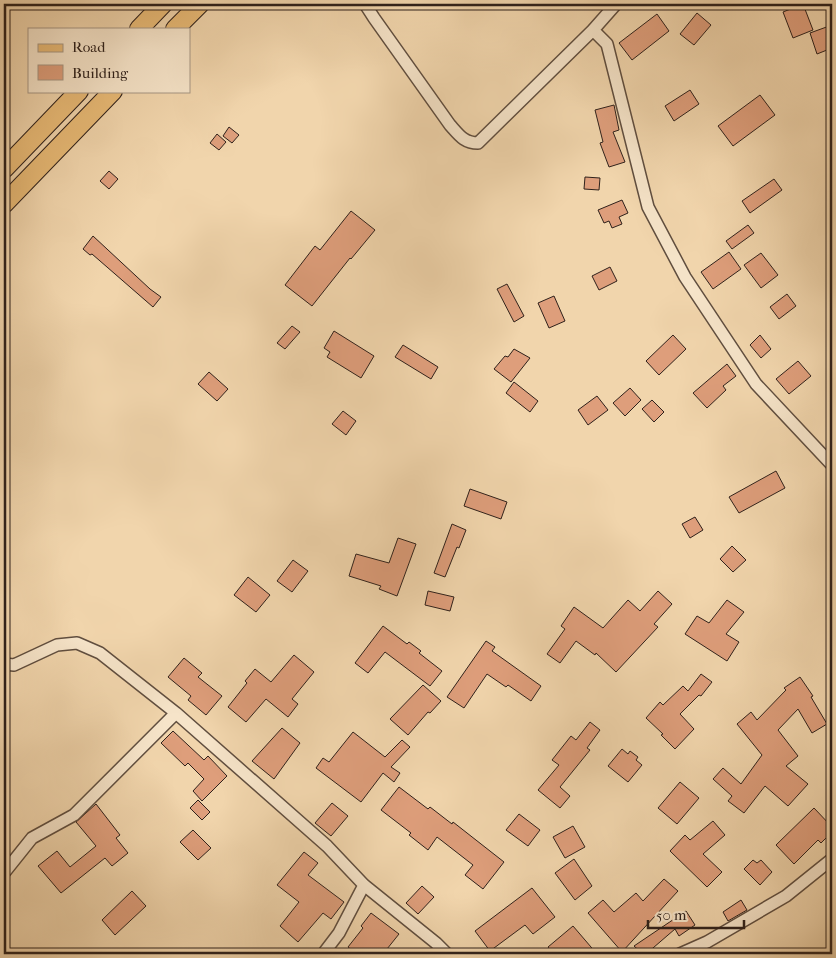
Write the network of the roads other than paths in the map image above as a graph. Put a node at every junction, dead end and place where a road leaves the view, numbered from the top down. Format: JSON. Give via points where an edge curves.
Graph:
{"nodes":[{"id":1,"x":163,"y":4,"type":"edge"},
{"id":2,"x":200,"y":4,"type":"edge"},
{"id":3,"x":365,"y":4,"type":"edge"},
{"id":4,"x":616,"y":4,"type":"edge"},
{"id":5,"x":140,"y":28,"type":"edge"},
{"id":6,"x":176,"y":28,"type":"edge"},
{"id":7,"x":593,"y":30,"type":"junction"},
{"id":8,"x":78,"y":92,"type":"edge"},
{"id":9,"x":112,"y":92,"type":"edge"},
{"id":10,"x":4,"y":169,"type":"edge"},
{"id":11,"x":4,"y":204,"type":"edge"},
{"id":12,"x":832,"y":465,"type":"edge"},
{"id":13,"x":4,"y":664,"type":"edge"},
{"id":14,"x":176,"y":713,"type":"junction"},
{"id":15,"x":832,"y":859,"type":"edge"},
{"id":16,"x":4,"y":873,"type":"edge"},
{"id":17,"x":364,"y":885,"type":"junction"},
{"id":18,"x":323,"y":954,"type":"edge"},
{"id":19,"x":447,"y":954,"type":"edge"},
{"id":20,"x":680,"y":954,"type":"edge"}],
"edges":[{"from":1,"to":5,"type":"main road"},
{"from":2,"to":6,"type":"main road"},
{"from":3,"to":7,"type":"street","via":[[450,125],[470,143],[478,143]]},
{"from":4,"to":7,"type":"street"},
{"from":7,"to":12,"type":"street","via":[[607,44],[648,207],[685,277],[756,384]]},
{"from":8,"to":10,"type":"main road"},
{"from":9,"to":11,"type":"main road"},
{"from":13,"to":14,"type":"street","via":[[14,665],[57,645],[77,643],[100,653]]},
{"from":14,"to":16,"type":"street","via":[[74,815],[32,838]]},
{"from":14,"to":17,"type":"street","via":[[327,846]]},
{"from":15,"to":20,"type":"street","via":[[786,896]]},
{"from":17,"to":18,"type":"street","via":[[339,933]]},
{"from":17,"to":19,"type":"street"}]}
